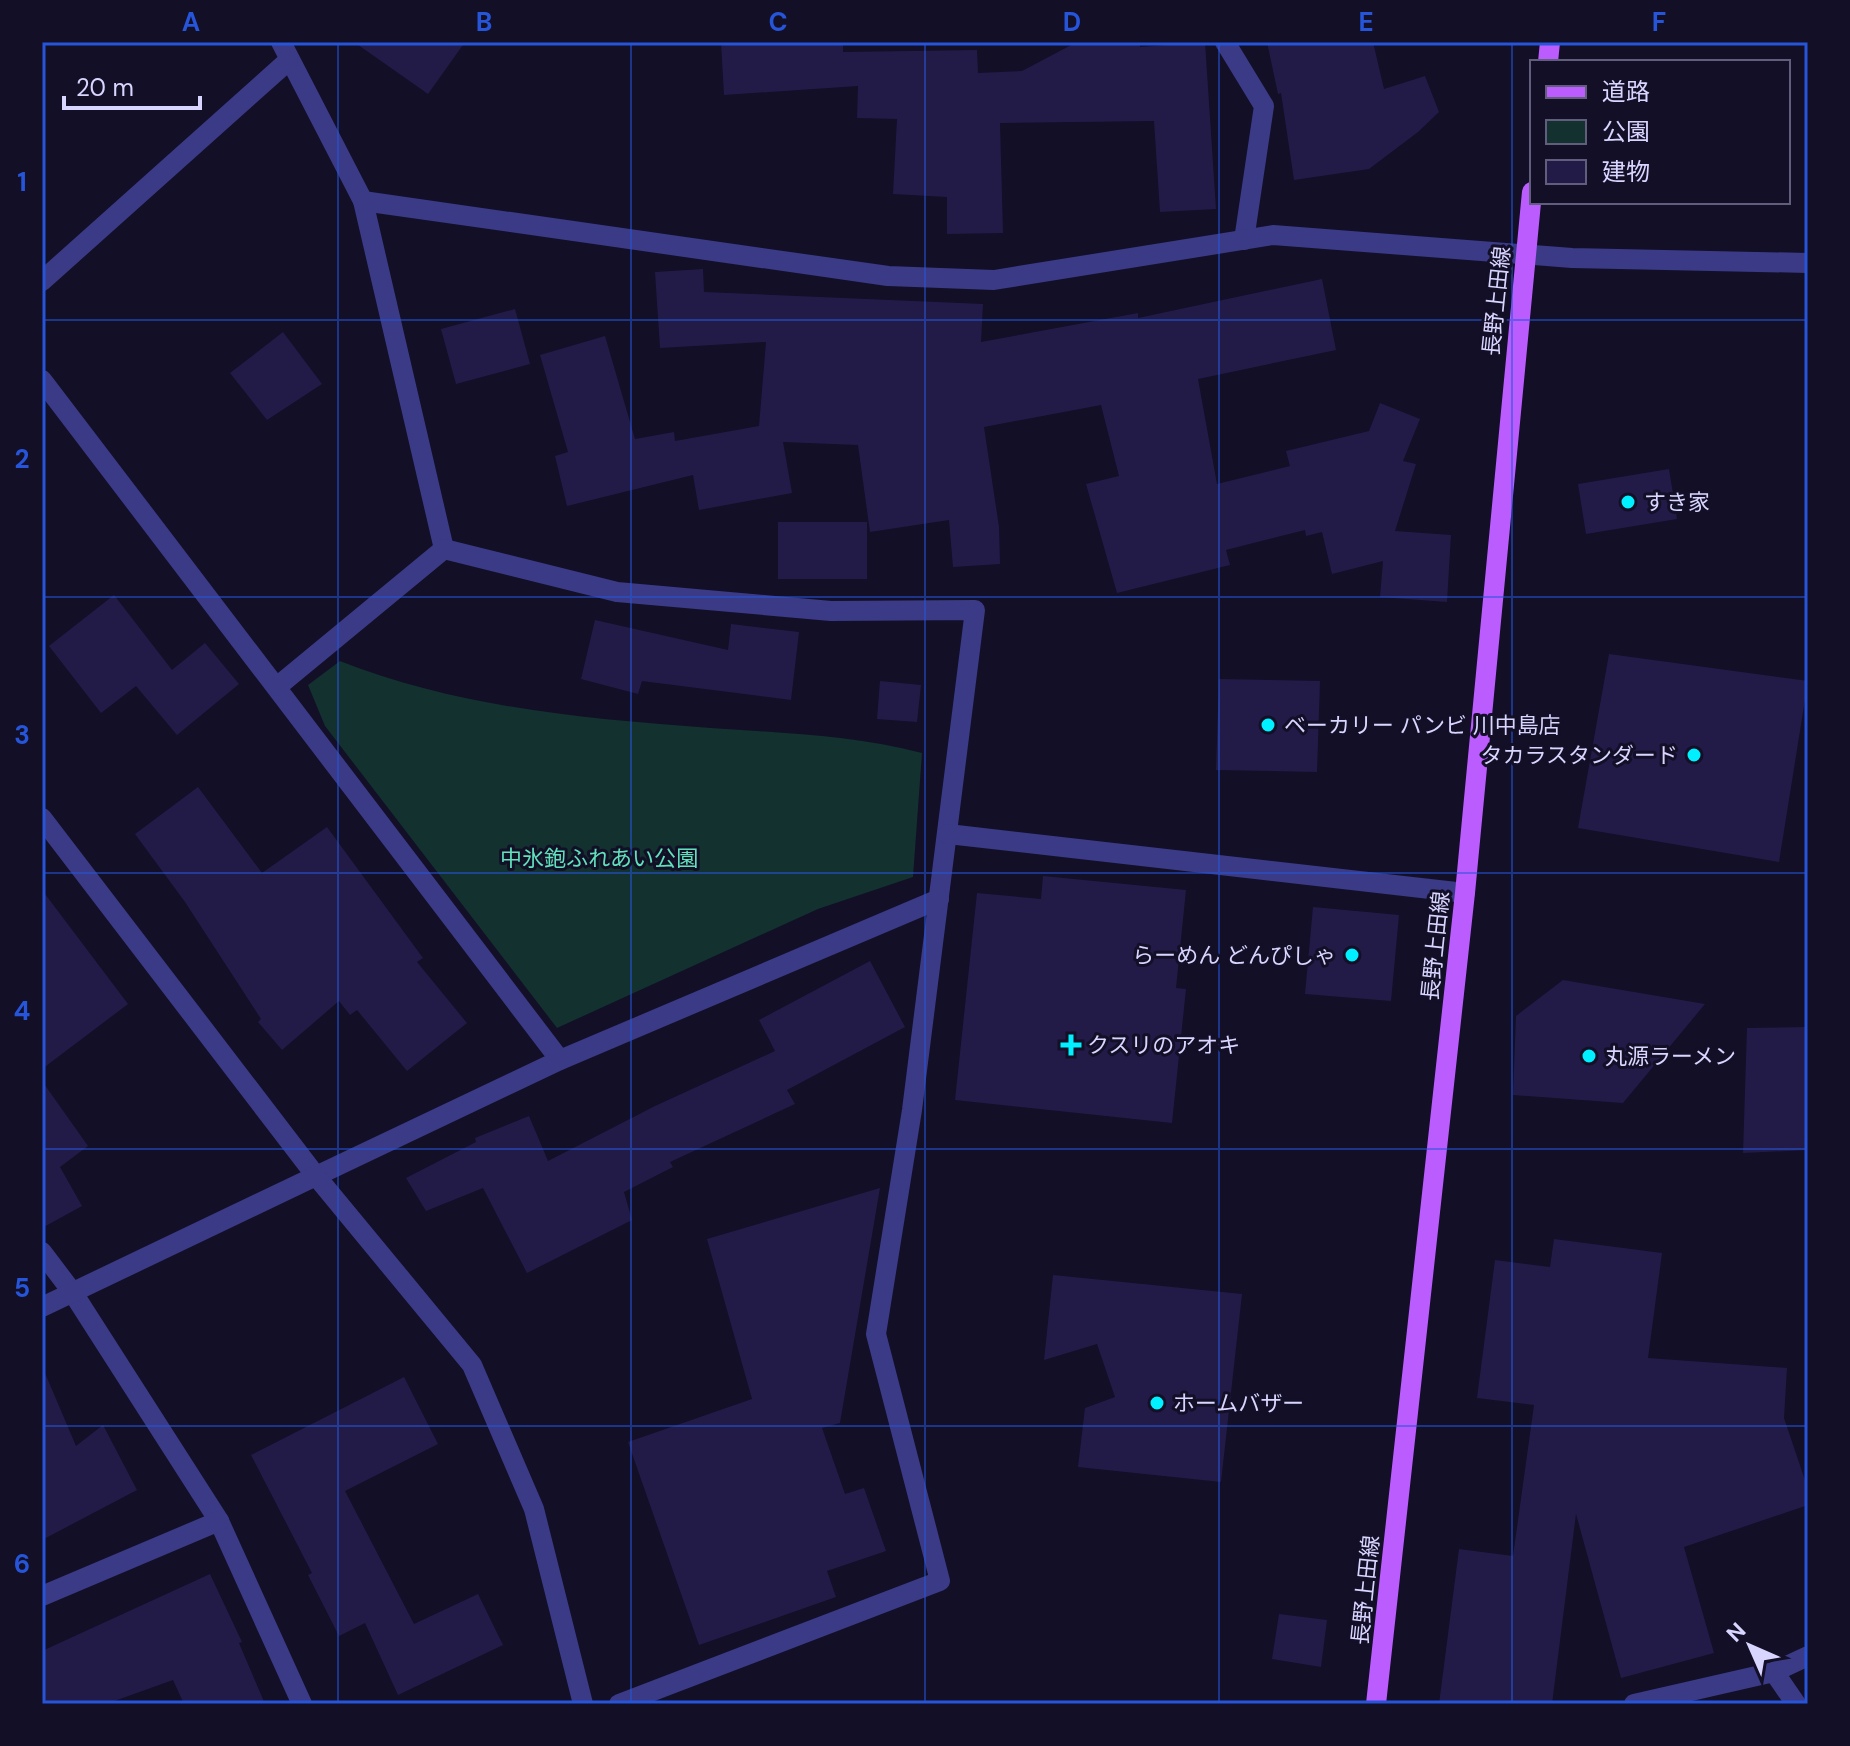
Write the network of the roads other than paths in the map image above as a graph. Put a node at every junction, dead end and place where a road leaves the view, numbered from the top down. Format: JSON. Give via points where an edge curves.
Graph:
{"nodes":[{"id":1,"x":1225,"y":42,"type":"edge"},
{"id":2,"x":285,"y":51,"type":"edge"},
{"id":3,"x":363,"y":201,"type":"junction"},
{"id":4,"x":1530,"y":204,"type":"edge"},
{"id":5,"x":1244,"y":240,"type":"junction"},
{"id":6,"x":1524,"y":253,"type":"junction"},
{"id":7,"x":1808,"y":263,"type":"edge"},
{"id":8,"x":42,"y":281,"type":"edge"},
{"id":9,"x":42,"y":380,"type":"edge"},
{"id":10,"x":444,"y":549,"type":"junction"},
{"id":11,"x":278,"y":686,"type":"junction"},
{"id":12,"x":42,"y":818,"type":"edge"},
{"id":13,"x":948,"y":834,"type":"junction"},
{"id":14,"x":1465,"y":893,"type":"junction"},
{"id":15,"x":939,"y":899,"type":"junction"},
{"id":16,"x":560,"y":1060,"type":"junction"},
{"id":17,"x":316,"y":1176,"type":"junction"},
{"id":18,"x":42,"y":1252,"type":"edge"},
{"id":19,"x":73,"y":1293,"type":"junction"},
{"id":20,"x":42,"y":1307,"type":"edge"},
{"id":21,"x":219,"y":1521,"type":"junction"},
{"id":22,"x":42,"y":1596,"type":"edge"},
{"id":23,"x":1808,"y":1656,"type":"edge"},
{"id":24,"x":1774,"y":1672,"type":"junction"},
{"id":25,"x":302,"y":1704,"type":"edge"},
{"id":26,"x":583,"y":1704,"type":"edge"},
{"id":27,"x":619,"y":1704,"type":"edge"},
{"id":28,"x":1376,"y":1704,"type":"edge"},
{"id":29,"x":1634,"y":1704,"type":"edge"},
{"id":30,"x":1796,"y":1704,"type":"edge"}],
"edges":[{"from":1,"to":5,"type":"street","via":[[1264,106]]},
{"from":2,"to":3,"type":"street"},
{"from":2,"to":8,"type":"street"},
{"from":3,"to":5,"type":"street","via":[[888,276],[994,280]]},
{"from":3,"to":10,"type":"street"},
{"from":4,"to":6,"type":"main road","name":"長野上田線"},
{"from":5,"to":6,"type":"street","via":[[1273,235]]},
{"from":6,"to":7,"type":"street"},
{"from":6,"to":14,"type":"main road","name":"長野上田線"},
{"from":9,"to":11,"type":"street"},
{"from":10,"to":11,"type":"street"},
{"from":10,"to":13,"type":"street","via":[[617,592],[831,611],[975,610]]},
{"from":11,"to":16,"type":"street"},
{"from":12,"to":17,"type":"street"},
{"from":13,"to":14,"type":"street"},
{"from":13,"to":15,"type":"street"},
{"from":14,"to":28,"type":"main road","name":"長野上田線"},
{"from":15,"to":16,"type":"street"},
{"from":15,"to":27,"type":"street","via":[[876,1334],[940,1581]]},
{"from":16,"to":17,"type":"street"},
{"from":17,"to":19,"type":"street"},
{"from":17,"to":26,"type":"street","via":[[472,1365],[534,1509]]},
{"from":18,"to":19,"type":"street"},
{"from":19,"to":20,"type":"street"},
{"from":19,"to":21,"type":"street"},
{"from":21,"to":22,"type":"street"},
{"from":21,"to":25,"type":"street"},
{"from":23,"to":24,"type":"street"},
{"from":24,"to":29,"type":"street"},
{"from":24,"to":30,"type":"street"}]}
